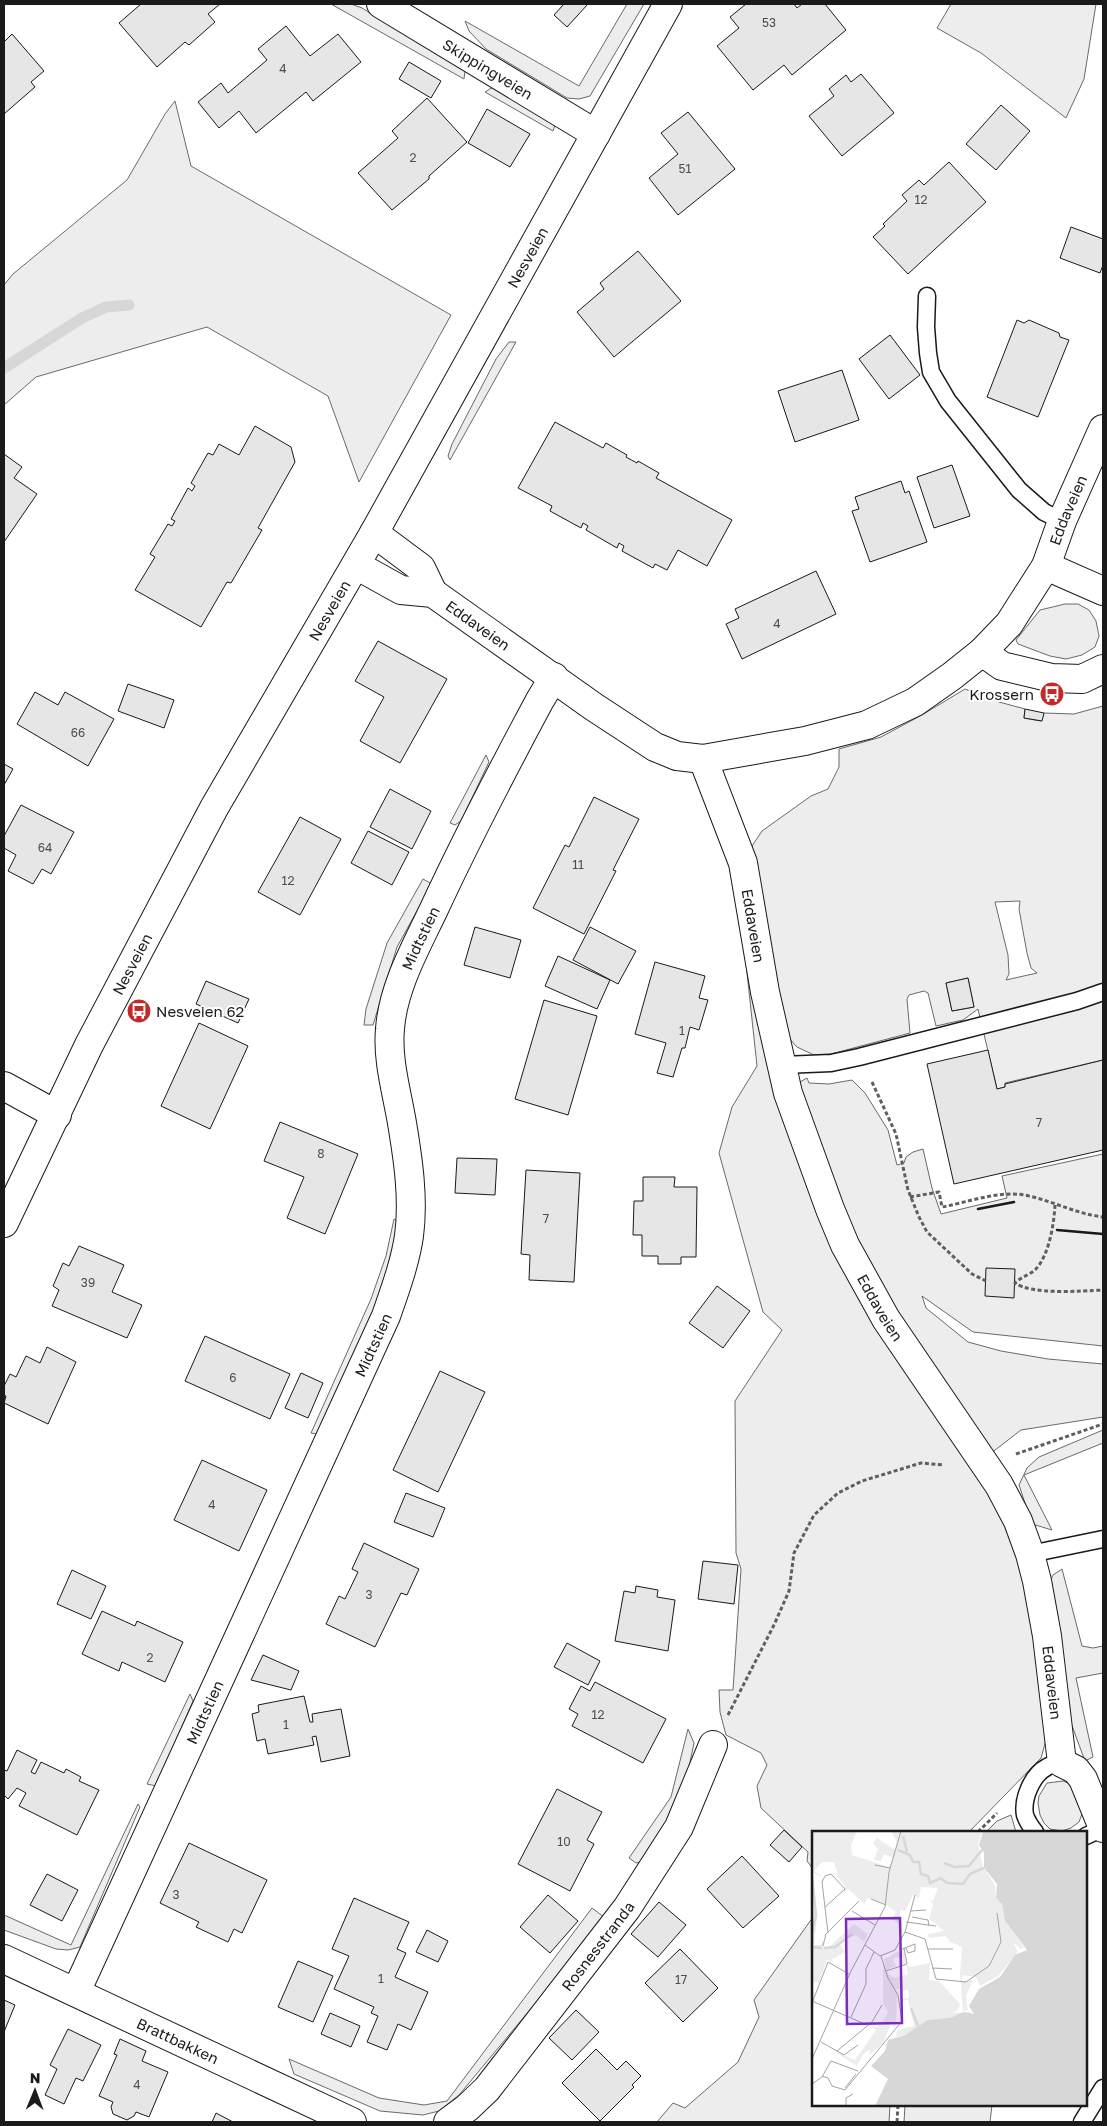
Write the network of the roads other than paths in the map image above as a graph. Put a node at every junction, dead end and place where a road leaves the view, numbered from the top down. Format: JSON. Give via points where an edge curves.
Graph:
{"nodes":[{"id":1,"x":381,"y":4,"type":"edge"},
{"id":2,"x":668,"y":4,"type":"edge"},
{"id":3,"x":596,"y":134,"type":"junction"},
{"id":4,"x":927,"y":296,"type":"dead end"},
{"id":5,"x":1103,"y":429,"type":"edge"},
{"id":6,"x":1062,"y":521,"type":"junction"},
{"id":7,"x":374,"y":533,"type":"junction"},
{"id":8,"x":356,"y":565,"type":"junction"},
{"id":9,"x":1046,"y":566,"type":"junction"},
{"id":10,"x":1103,"y":591,"type":"edge"},
{"id":11,"x":433,"y":593,"type":"junction"},
{"id":12,"x":982,"y":652,"type":"junction"},
{"id":13,"x":1103,"y":669,"type":"edge"},
{"id":14,"x":554,"y":678,"type":"junction"},
{"id":15,"x":703,"y":759,"type":"junction"},
{"id":16,"x":1103,"y":992,"type":"edge"},
{"id":17,"x":783,"y":1065,"type":"junction"},
{"id":18,"x":4,"y":1086,"type":"edge"},
{"id":19,"x":57,"y":1115,"type":"junction"},
{"id":20,"x":4,"y":1223,"type":"edge"},
{"id":21,"x":1103,"y":1540,"type":"edge"},
{"id":22,"x":1030,"y":1554,"type":"junction"},
{"id":23,"x":713,"y":1745,"type":"road end"},
{"id":24,"x":1062,"y":1763,"type":"junction"},
{"id":25,"x":1103,"y":1828,"type":"edge"},
{"id":26,"x":1034,"y":1831,"type":"edge"},
{"id":27,"x":1087,"y":1836,"type":"edge"},
{"id":28,"x":4,"y":1959,"type":"edge"},
{"id":29,"x":76,"y":1992,"type":"junction"},
{"id":30,"x":1103,"y":2088,"type":"edge"},
{"id":31,"x":352,"y":2122,"type":"edge"},
{"id":32,"x":448,"y":2122,"type":"edge"},
{"id":33,"x":1082,"y":2122,"type":"edge"}],
"edges":[{"from":1,"to":3,"type":"street","name":"Skippingveien"},
{"from":2,"to":3,"type":"street","name":"Nesveien"},
{"from":3,"to":7,"type":"street","name":"Nesveien"},
{"from":4,"to":6,"type":"lane","via":[[931,372],[948,401],[1019,490],[1044,512]]},
{"from":5,"to":6,"type":"street","name":"Eddaveien"},
{"from":6,"to":9,"type":"street","name":"Eddaveien"},
{"from":7,"to":8,"type":"street","name":"Nesveien"},
{"from":7,"to":11,"type":"street","name":"Eddaveien","via":[[421,568]]},
{"from":8,"to":11,"type":"street","name":"Eddaveien","via":[[400,590]]},
{"from":8,"to":19,"type":"street","name":"Nesveien","via":[[214,808],[89,1045]]},
{"from":9,"to":10,"type":"street","name":"Eddaveien"},
{"from":9,"to":12,"type":"street","name":"Eddaveien","via":[[1009,624]]},
{"from":11,"to":14,"type":"street","name":"Eddaveien"},
{"from":12,"to":13,"type":"street","via":[[1002,666],[1052,678],[1082,679]]},
{"from":12,"to":15,"type":"street","name":"Eddaveien","via":[[915,702],[867,725],[805,741]]},
{"from":14,"to":15,"type":"street","name":"Eddaveien","via":[[655,747],[677,756]]},
{"from":14,"to":29,"type":"street","name":"Midtstien","via":[[450,875],[408,962],[392,1012],[390,1051],[406,1150],[410,1215],[406,1250],[386,1316]]},
{"from":15,"to":17,"type":"street","name":"Eddaveien","via":[[743,862],[765,992]]},
{"from":16,"to":17,"type":"lane","via":[[859,1057]]},
{"from":17,"to":22,"type":"street","name":"Eddaveien","via":[[788,1093],[806,1145],[845,1244],[886,1319],[989,1468],[1010,1506]]},
{"from":18,"to":19,"type":"street"},
{"from":19,"to":20,"type":"street","name":"Nesveien"},
{"from":21,"to":22,"type":"lane"},
{"from":22,"to":24,"type":"street","name":"Eddaveien","via":[[1047,1636]]},
{"from":23,"to":32,"type":"street","name":"Rosnesstranda","via":[[679,1826],[627,1908],[487,2089]]},
{"from":24,"to":25,"type":"street","via":[[1076,1770],[1083,1779]]},
{"from":24,"to":26,"type":"lane","via":[[1048,1766],[1037,1776],[1028,1792],[1025,1815]]},
{"from":25,"to":27,"type":"lane"},
{"from":28,"to":29,"type":"street","name":"Brattbakken"},
{"from":29,"to":31,"type":"street","name":"Brattbakken"},
{"from":30,"to":33,"type":"lane"}]}
